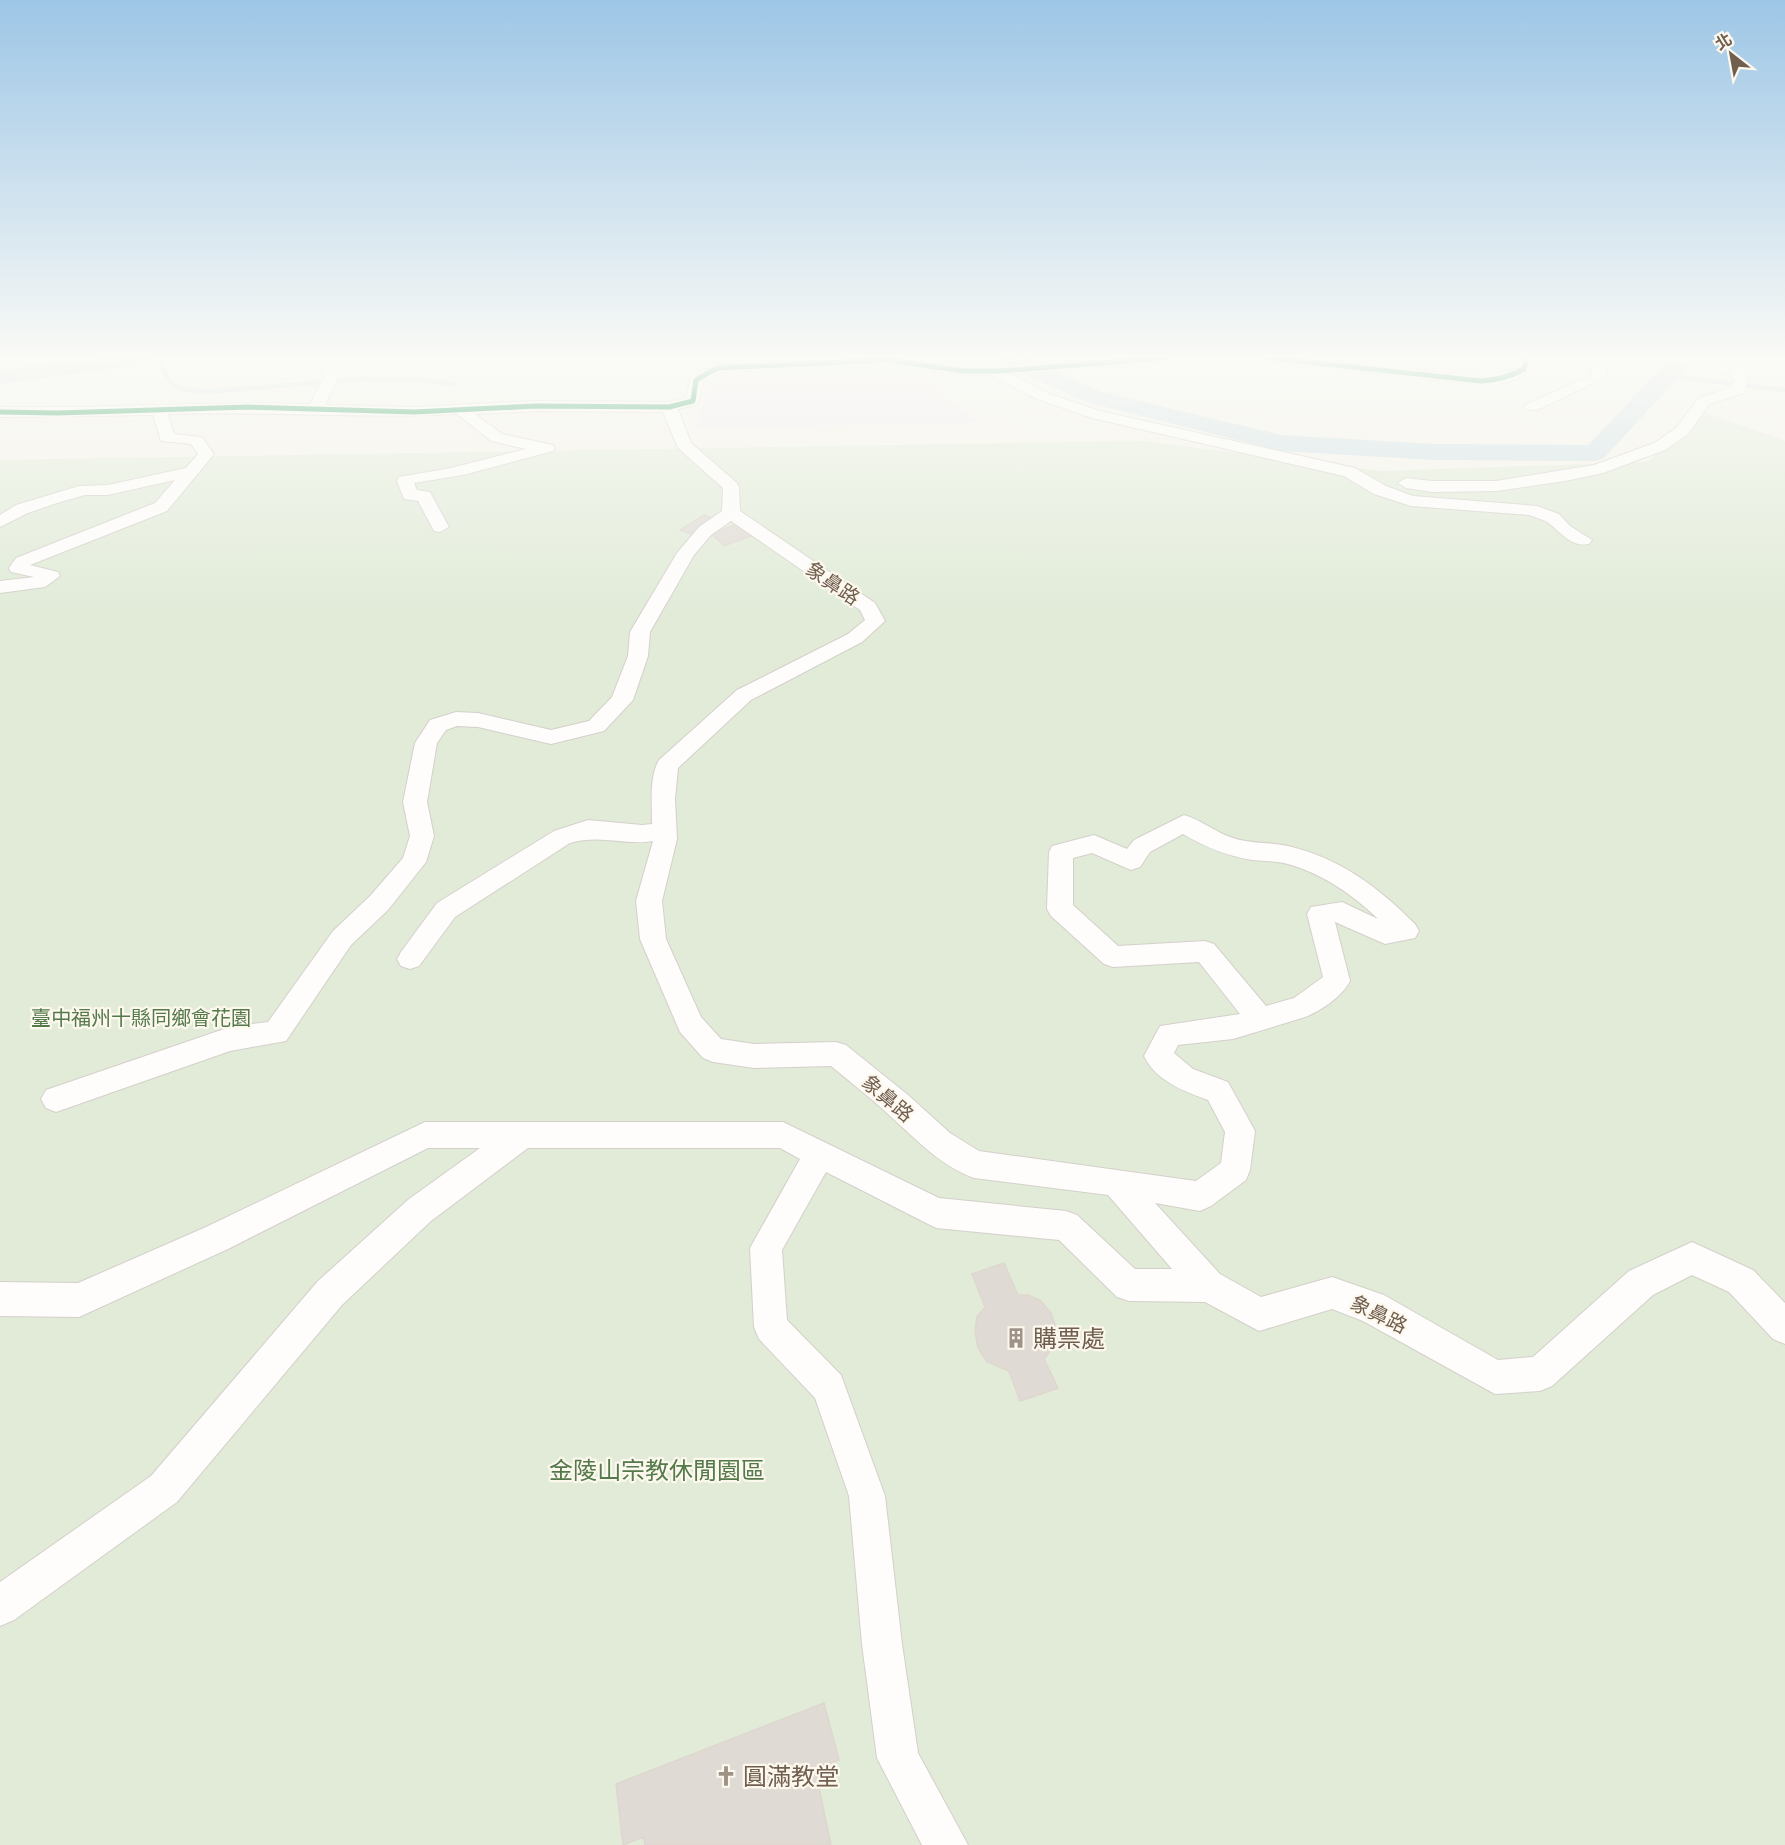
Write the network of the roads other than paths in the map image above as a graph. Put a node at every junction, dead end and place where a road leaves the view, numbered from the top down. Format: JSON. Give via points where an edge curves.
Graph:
{"nodes":[{"id":1,"x":199,"y":444,"type":"edge"},
{"id":2,"x":528,"y":444,"type":"edge"},
{"id":3,"x":684,"y":444,"type":"edge"},
{"id":4,"x":1226,"y":444,"type":"edge"},
{"id":5,"x":1663,"y":444,"type":"edge"},
{"id":6,"x":193,"y":471,"type":"junction"},
{"id":7,"x":1349,"y":472,"type":"junction"},
{"id":8,"x":731,"y":513,"type":"junction"},
{"id":9,"x":0,"y":522,"type":"edge"},
{"id":10,"x":440,"y":527,"type":"dead end"},
{"id":11,"x":1582,"y":540,"type":"dead end"},
{"id":12,"x":0,"y":587,"type":"edge"},
{"id":13,"x":664,"y":830,"type":"junction"},
{"id":14,"x":410,"y":959,"type":"dead end"},
{"id":15,"x":1260,"y":1019,"type":"junction"},
{"id":16,"x":56,"y":1099,"type":"dead end"},
{"id":17,"x":523,"y":1135,"type":"junction"},
{"id":18,"x":820,"y":1153,"type":"junction"},
{"id":19,"x":1116,"y":1182,"type":"junction"},
{"id":20,"x":1208,"y":1286,"type":"junction"},
{"id":21,"x":0,"y":1299,"type":"edge"},
{"id":22,"x":1785,"y":1327,"type":"edge"},
{"id":23,"x":0,"y":1606,"type":"edge"},
{"id":24,"x":946,"y":1845,"type":"edge"}],
"edges":[{"from":1,"to":6,"type":"street","via":[[206,454]]},
{"from":2,"to":10,"type":"street","via":[[547,448],[450,474],[405,481],[410,495],[424,496]]},
{"from":3,"to":8,"type":"street","via":[[731,487]]},
{"from":4,"to":7,"type":"street"},
{"from":5,"to":7,"type":"street","via":[[1589,471],[1492,485],[1423,487]]},
{"from":6,"to":9,"type":"street","via":[[108,490],[85,490],[22,509]]},
{"from":6,"to":12,"type":"street","via":[[161,507],[22,562],[18,568],[51,576],[38,584]]},
{"from":7,"to":11,"type":"street","via":[[1380,490],[1411,501],[1532,510],[1553,518]]},
{"from":8,"to":13,"type":"street","name":"象鼻路","via":[[868,607],[875,621],[855,638],[744,695],[667,765]]},
{"from":8,"to":16,"type":"street","via":[[705,531],[686,553],[640,632],[638,656],[622,700],[596,726],[551,737],[478,720],[456,719],[438,725],[426,743],[417,790],[415,802],[422,836],[414,862],[380,903],[342,938],[276,1033],[230,1040]]},
{"from":13,"to":14,"type":"street","via":[[642,834],[588,829],[562,837],[446,910]]},
{"from":13,"to":19,"type":"street","name":"象鼻路","via":[[649,901],[653,939],[690,1024],[713,1050],[754,1056],[836,1054],[939,1143],[974,1164]]},
{"from":15,"to":15,"type":"street","via":[[1302,1006],[1337,981],[1320,914],[1342,912],[1385,934],[1406,931],[1375,899],[1342,874],[1290,855],[1242,850],[1214,842],[1184,823],[1142,846],[1131,861],[1094,844],[1061,852],[1060,909],[1113,957],[1205,951]]},
{"from":15,"to":19,"type":"street","via":[[1233,1027],[1170,1034],[1158,1056],[1183,1077],[1218,1091],[1240,1131],[1235,1170],[1200,1196]]},
{"from":17,"to":18,"type":"street","via":[[783,1135]]},
{"from":17,"to":21,"type":"street","via":[[425,1135],[217,1238],[79,1300]]},
{"from":17,"to":23,"type":"street","via":[[420,1210],[330,1293],[164,1489]]},
{"from":18,"to":20,"type":"street","via":[[936,1213],[1066,1226],[1129,1284]]},
{"from":18,"to":24,"type":"street","via":[[766,1248],[771,1327],[829,1387],[867,1496],[898,1758]]},
{"from":19,"to":20,"type":"street","name":"象鼻路"},
{"from":20,"to":22,"type":"street","name":"象鼻路","via":[[1259,1314],[1332,1293],[1372,1307],[1495,1377],[1540,1374],[1641,1283],[1692,1258],[1741,1281]]}]}
